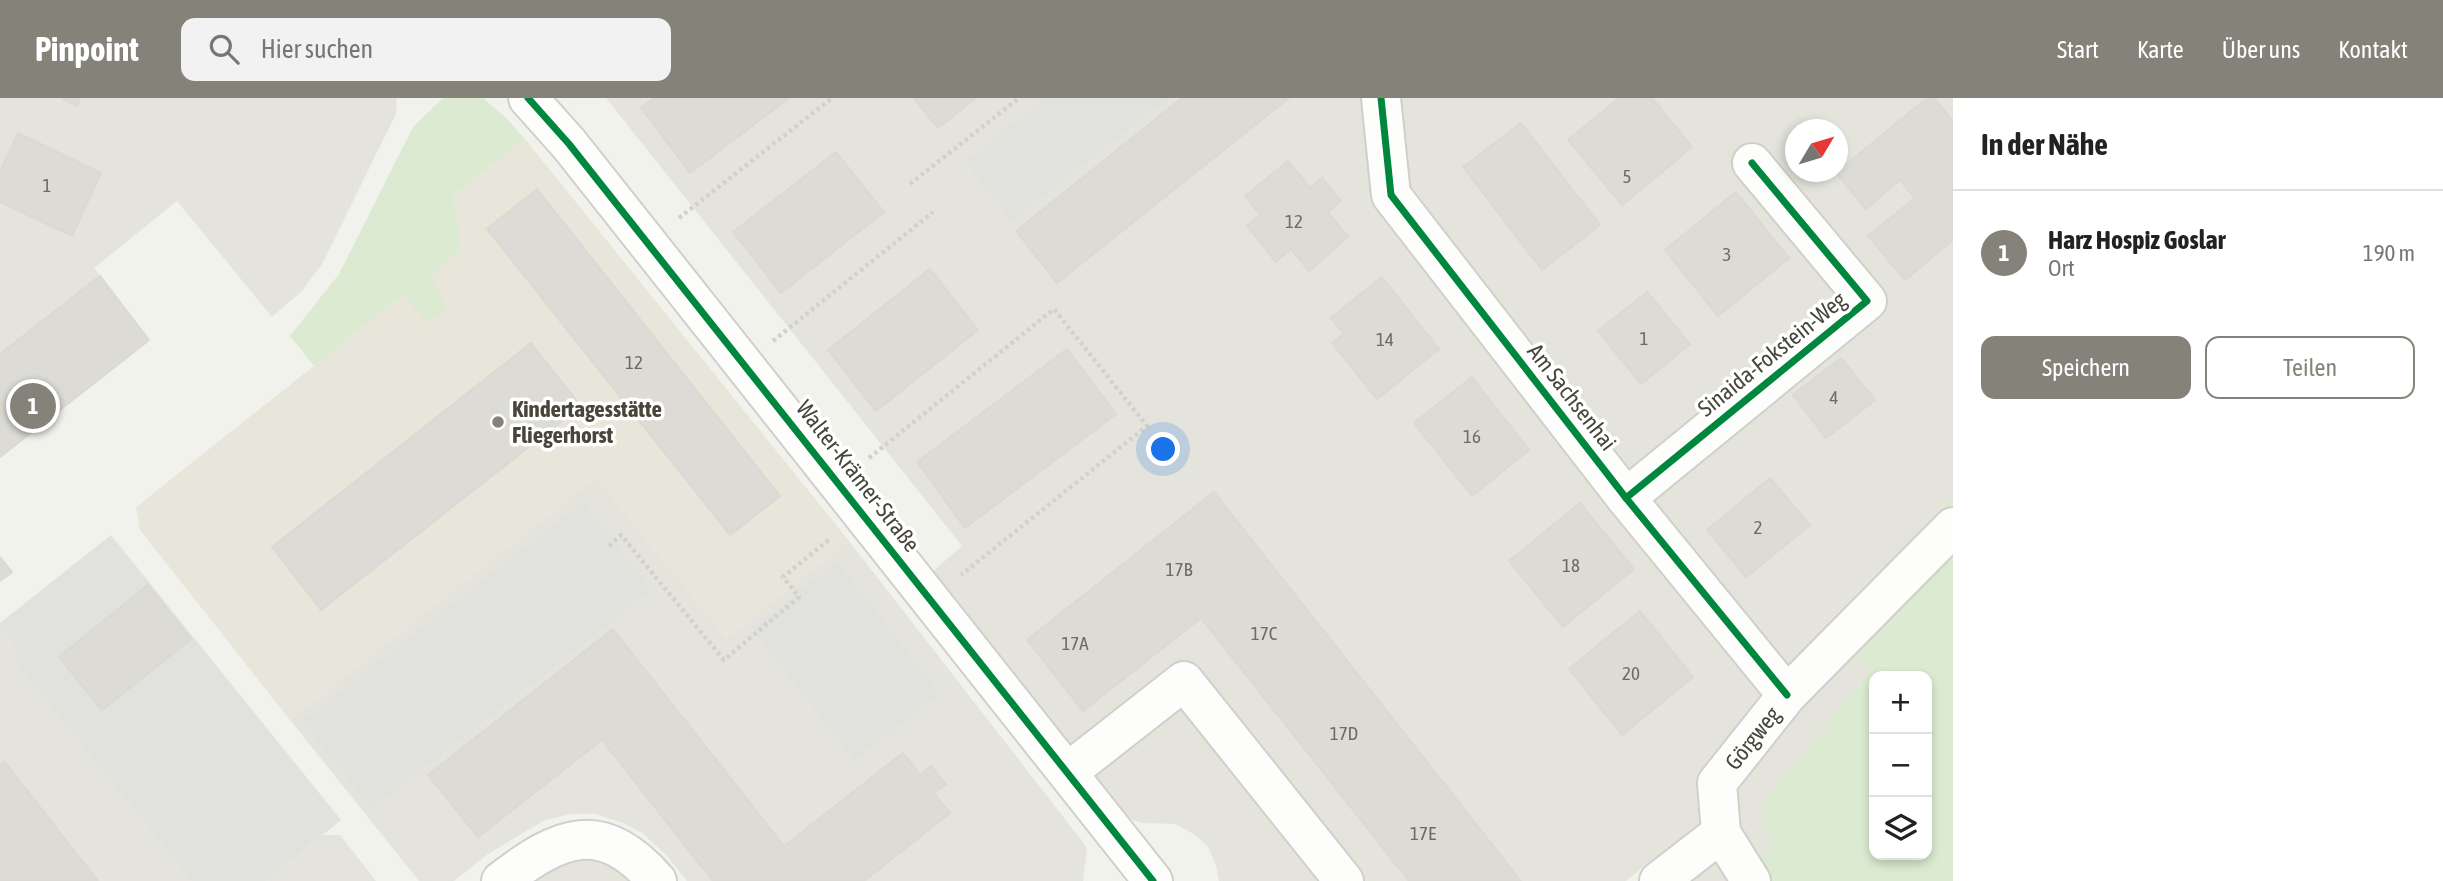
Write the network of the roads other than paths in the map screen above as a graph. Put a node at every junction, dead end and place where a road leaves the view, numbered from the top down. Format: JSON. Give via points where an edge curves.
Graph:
{"nodes":[{"id":1,"x":528,"y":98,"type":"edge"},
{"id":2,"x":1381,"y":98,"type":"edge"},
{"id":3,"x":1752,"y":163,"type":"dead end"},
{"id":4,"x":1626,"y":498,"type":"junction"},
{"id":5,"x":1953,"y":527,"type":"edge"},
{"id":6,"x":1787,"y":695,"type":"junction"},
{"id":7,"x":1068,"y":772,"type":"junction"},
{"id":8,"x":1721,"y":833,"type":"junction"},
{"id":9,"x":501,"y":881,"type":"edge"},
{"id":10,"x":657,"y":881,"type":"edge"},
{"id":11,"x":1153,"y":881,"type":"edge"},
{"id":12,"x":1344,"y":881,"type":"edge"},
{"id":13,"x":1659,"y":881,"type":"edge"},
{"id":14,"x":1751,"y":881,"type":"edge"}],
"edges":[{"from":1,"to":7,"type":"street","name":"Walter-Krämer-Straße"},
{"from":2,"to":4,"type":"street","name":"Am Sachsenhai","via":[[1391,195]]},
{"from":3,"to":4,"type":"street","name":"Sinaida-Fokstein-Weg","via":[[1867,301]]},
{"from":4,"to":6,"type":"street","name":"Am Sachsenhai"},
{"from":5,"to":6,"type":"street","name":"Görgweg"},
{"from":6,"to":8,"type":"street","name":"Görgweg","via":[[1717,783]]},
{"from":7,"to":11,"type":"street","name":"Walter-Krämer-Straße"},
{"from":7,"to":12,"type":"street","via":[[1184,681]]},
{"from":8,"to":13,"type":"street"},
{"from":8,"to":14,"type":"street","name":"Görgweg"},
{"from":9,"to":10,"type":"street","via":[[528,860],[565,842],[591,838],[618,847],[642,863]]}]}
